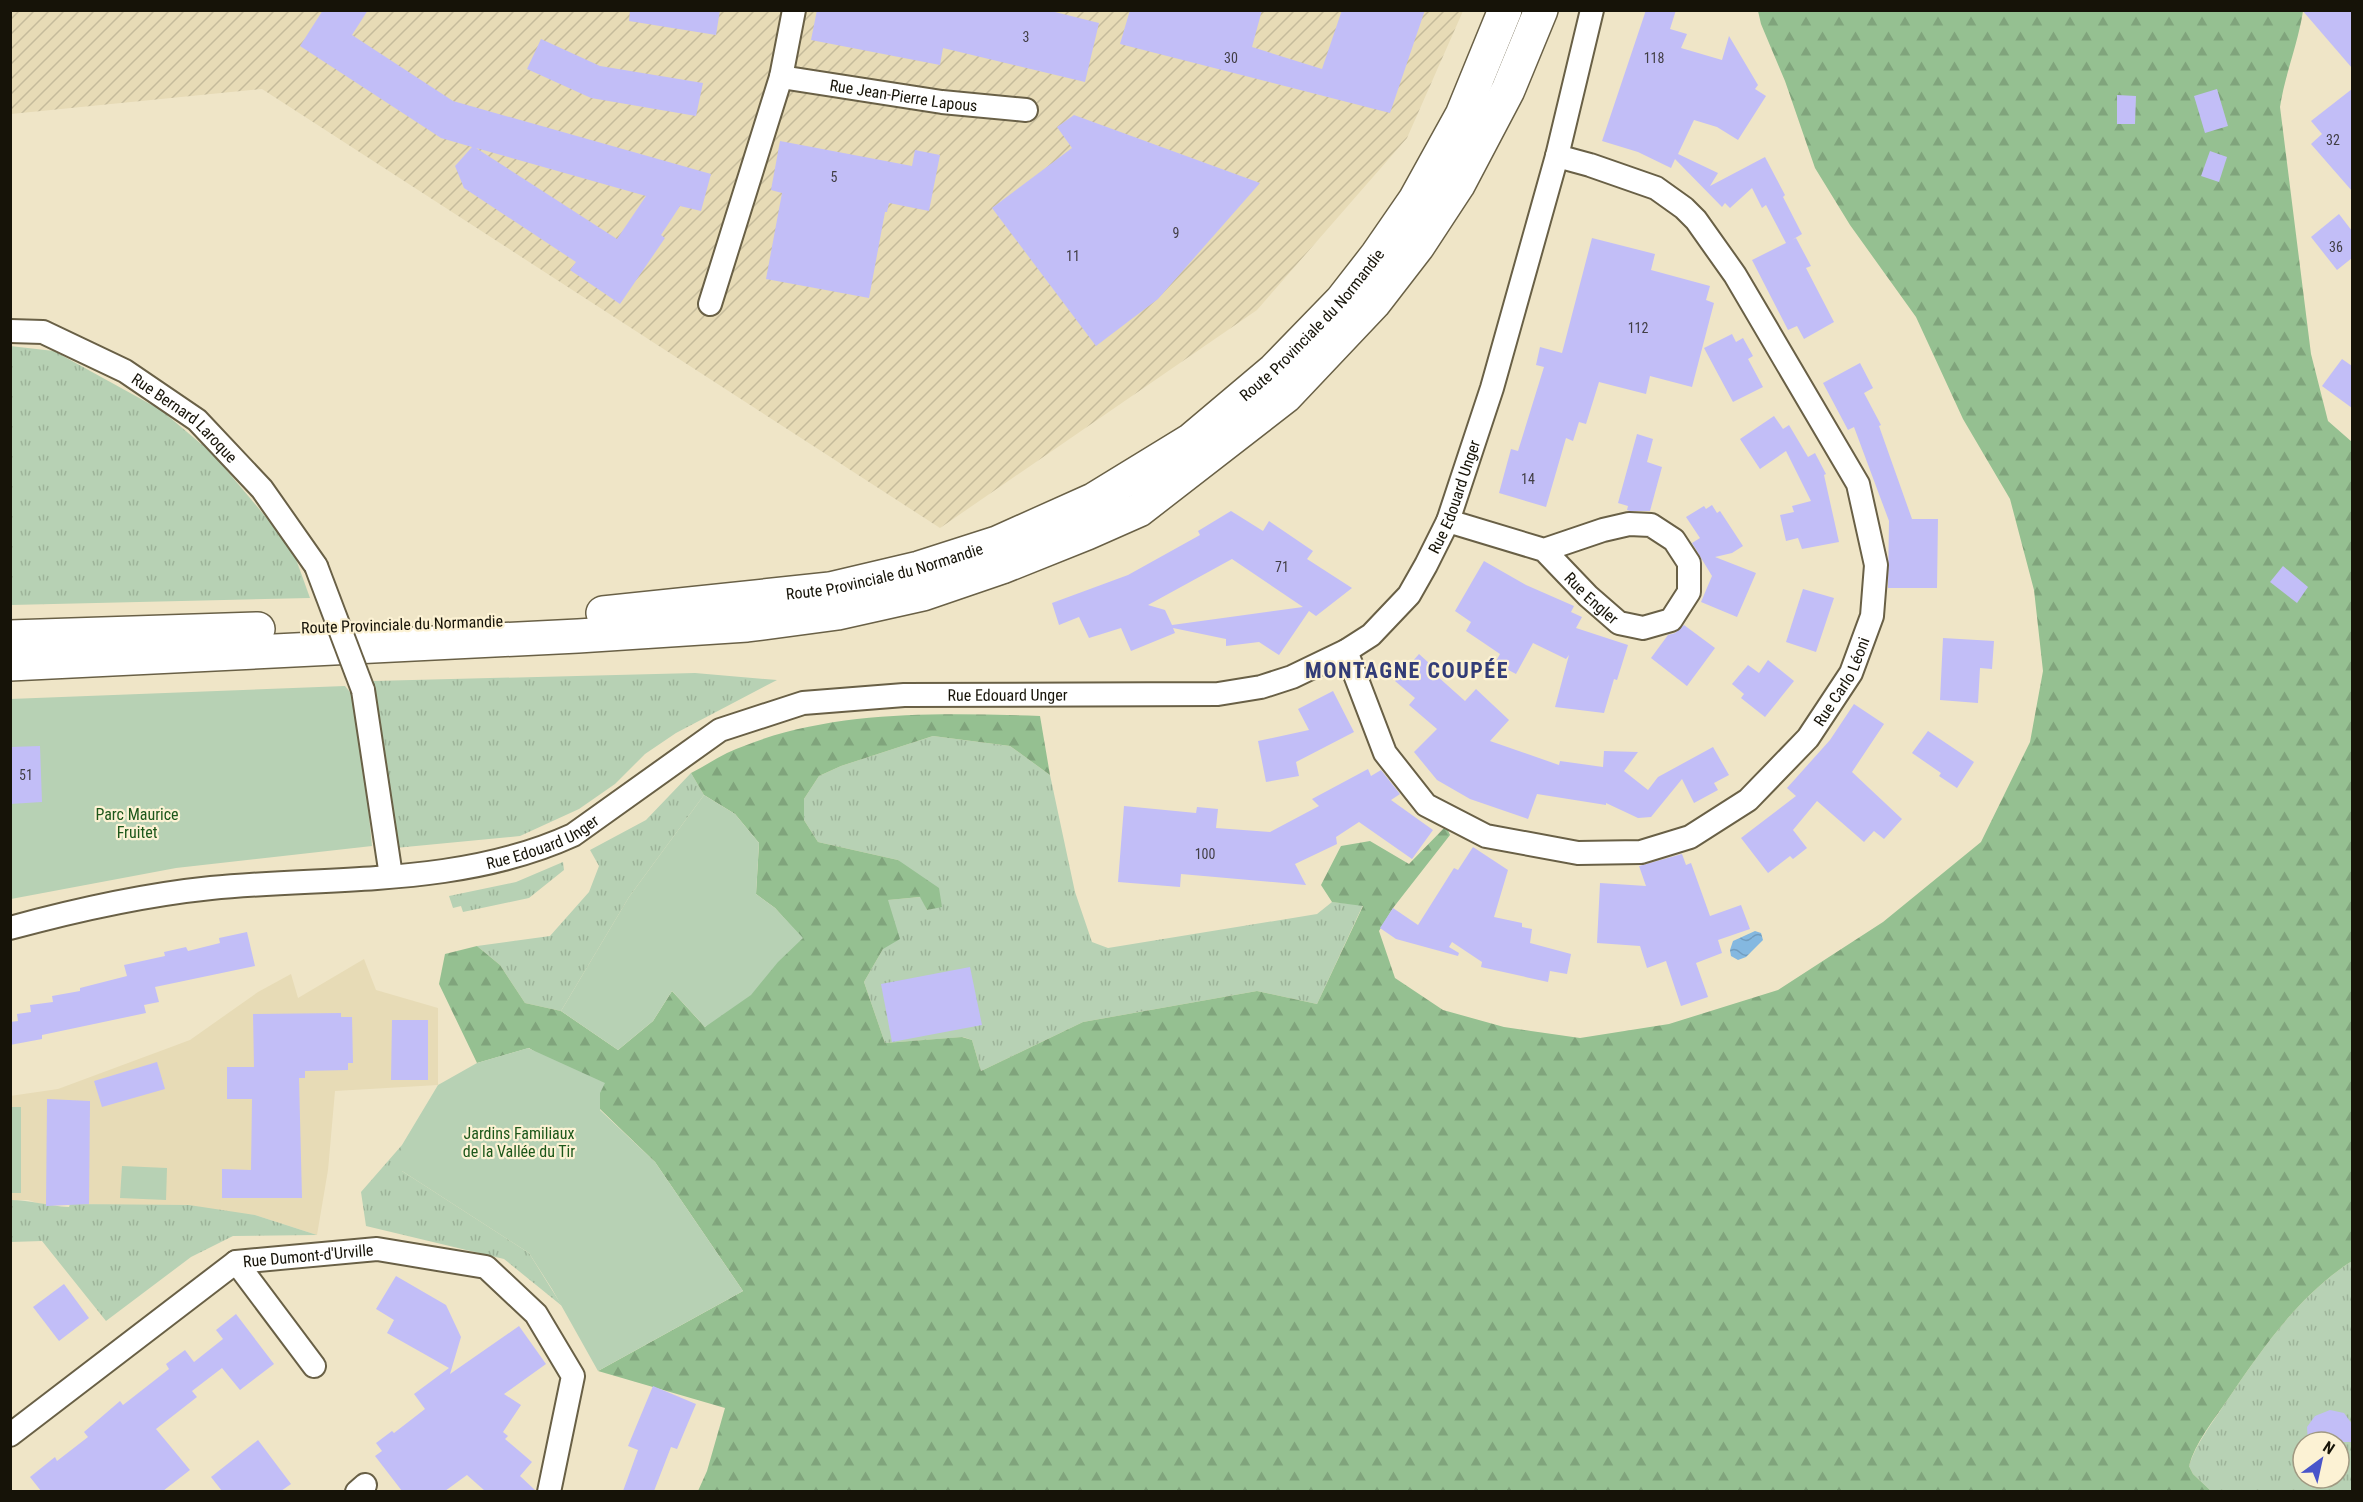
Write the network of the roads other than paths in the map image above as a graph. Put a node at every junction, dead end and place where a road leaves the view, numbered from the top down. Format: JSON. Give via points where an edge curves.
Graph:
{"nodes":[{"id":1,"x":794,"y":10,"type":"edge"},
{"id":2,"x":1506,"y":10,"type":"edge"},
{"id":3,"x":1541,"y":10,"type":"edge"},
{"id":4,"x":1592,"y":10,"type":"edge"},
{"id":5,"x":781,"y":77,"type":"junction"},
{"id":6,"x":1026,"y":110,"type":"dead end"},
{"id":7,"x":1557,"y":156,"type":"junction"},
{"id":8,"x":710,"y":304,"type":"dead end"},
{"id":9,"x":10,"y":331,"type":"edge"},
{"id":10,"x":1448,"y":520,"type":"junction"},
{"id":11,"x":1544,"y":550,"type":"junction"},
{"id":12,"x":10,"y":638,"type":"edge"},
{"id":13,"x":1346,"y":651,"type":"junction"},
{"id":14,"x":10,"y":664,"type":"edge"},
{"id":15,"x":391,"y":876,"type":"junction"},
{"id":16,"x":10,"y":928,"type":"edge"},
{"id":17,"x":236,"y":1262,"type":"junction"},
{"id":18,"x":314,"y":1366,"type":"dead end"},
{"id":19,"x":10,"y":1435,"type":"edge"},
{"id":20,"x":549,"y":1491,"type":"edge"}],
"edges":[{"from":1,"to":5,"type":"street"},
{"from":2,"to":12,"type":"highway","name":"Route Provinciale du Normandie","via":[[1462,115],[1415,200],[1342,300],[1275,370],[1191,440],[1093,500],[997,543],[920,568],[830,589],[534,620]]},
{"from":3,"to":14,"type":"highway","name":"Route Provinciale du Normandie","via":[[1508,90],[1458,185],[1374,303],[1286,396],[1139,510],[991,571],[923,594],[838,613],[747,625],[578,636]]},
{"from":4,"to":7,"type":"street","name":"Rue Edouard Unger"},
{"from":5,"to":6,"type":"street","name":"Rue Jean-Pierre Lapous","via":[[942,102]]},
{"from":5,"to":8,"type":"street"},
{"from":7,"to":10,"type":"street","name":"Rue Edouard Unger","via":[[1492,388]]},
{"from":7,"to":13,"type":"street","name":"Rue Carlo Léoni","via":[[1656,188],[1695,220],[1735,275],[1858,484],[1876,565],[1872,616],[1851,673],[1808,738],[1748,800],[1690,837],[1641,852],[1578,853],[1486,836],[1426,805],[1385,753]]},
{"from":9,"to":15,"type":"street","name":"Rue Bernard Laroque","bridge":true,"via":[[43,332],[125,371],[197,420],[262,489],[316,566],[363,690]]},
{"from":10,"to":11,"type":"street","name":"Rue Engler"},
{"from":10,"to":13,"type":"street","name":"Rue Edouard Unger","via":[[1409,595],[1371,635]]},
{"from":11,"to":11,"type":"street","name":"Rue Engler","via":[[1619,623],[1643,628],[1671,620],[1689,592],[1689,563],[1674,540],[1651,525],[1629,524],[1603,530]]},
{"from":13,"to":15,"type":"street","name":"Rue Edouard Unger","via":[[1292,677],[1218,694],[904,695],[802,703],[720,730],[573,835],[554,844],[492,864]]},
{"from":15,"to":16,"type":"street","name":"Rue Edouard Unger","via":[[145,896]]},
{"from":17,"to":18,"type":"street"},
{"from":17,"to":19,"type":"street","name":"Rue Dumont-d'Urville"},
{"from":17,"to":20,"type":"street","name":"Rue Dumont-d'Urville","via":[[377,1249],[486,1267],[536,1314],[573,1376]]}]}
